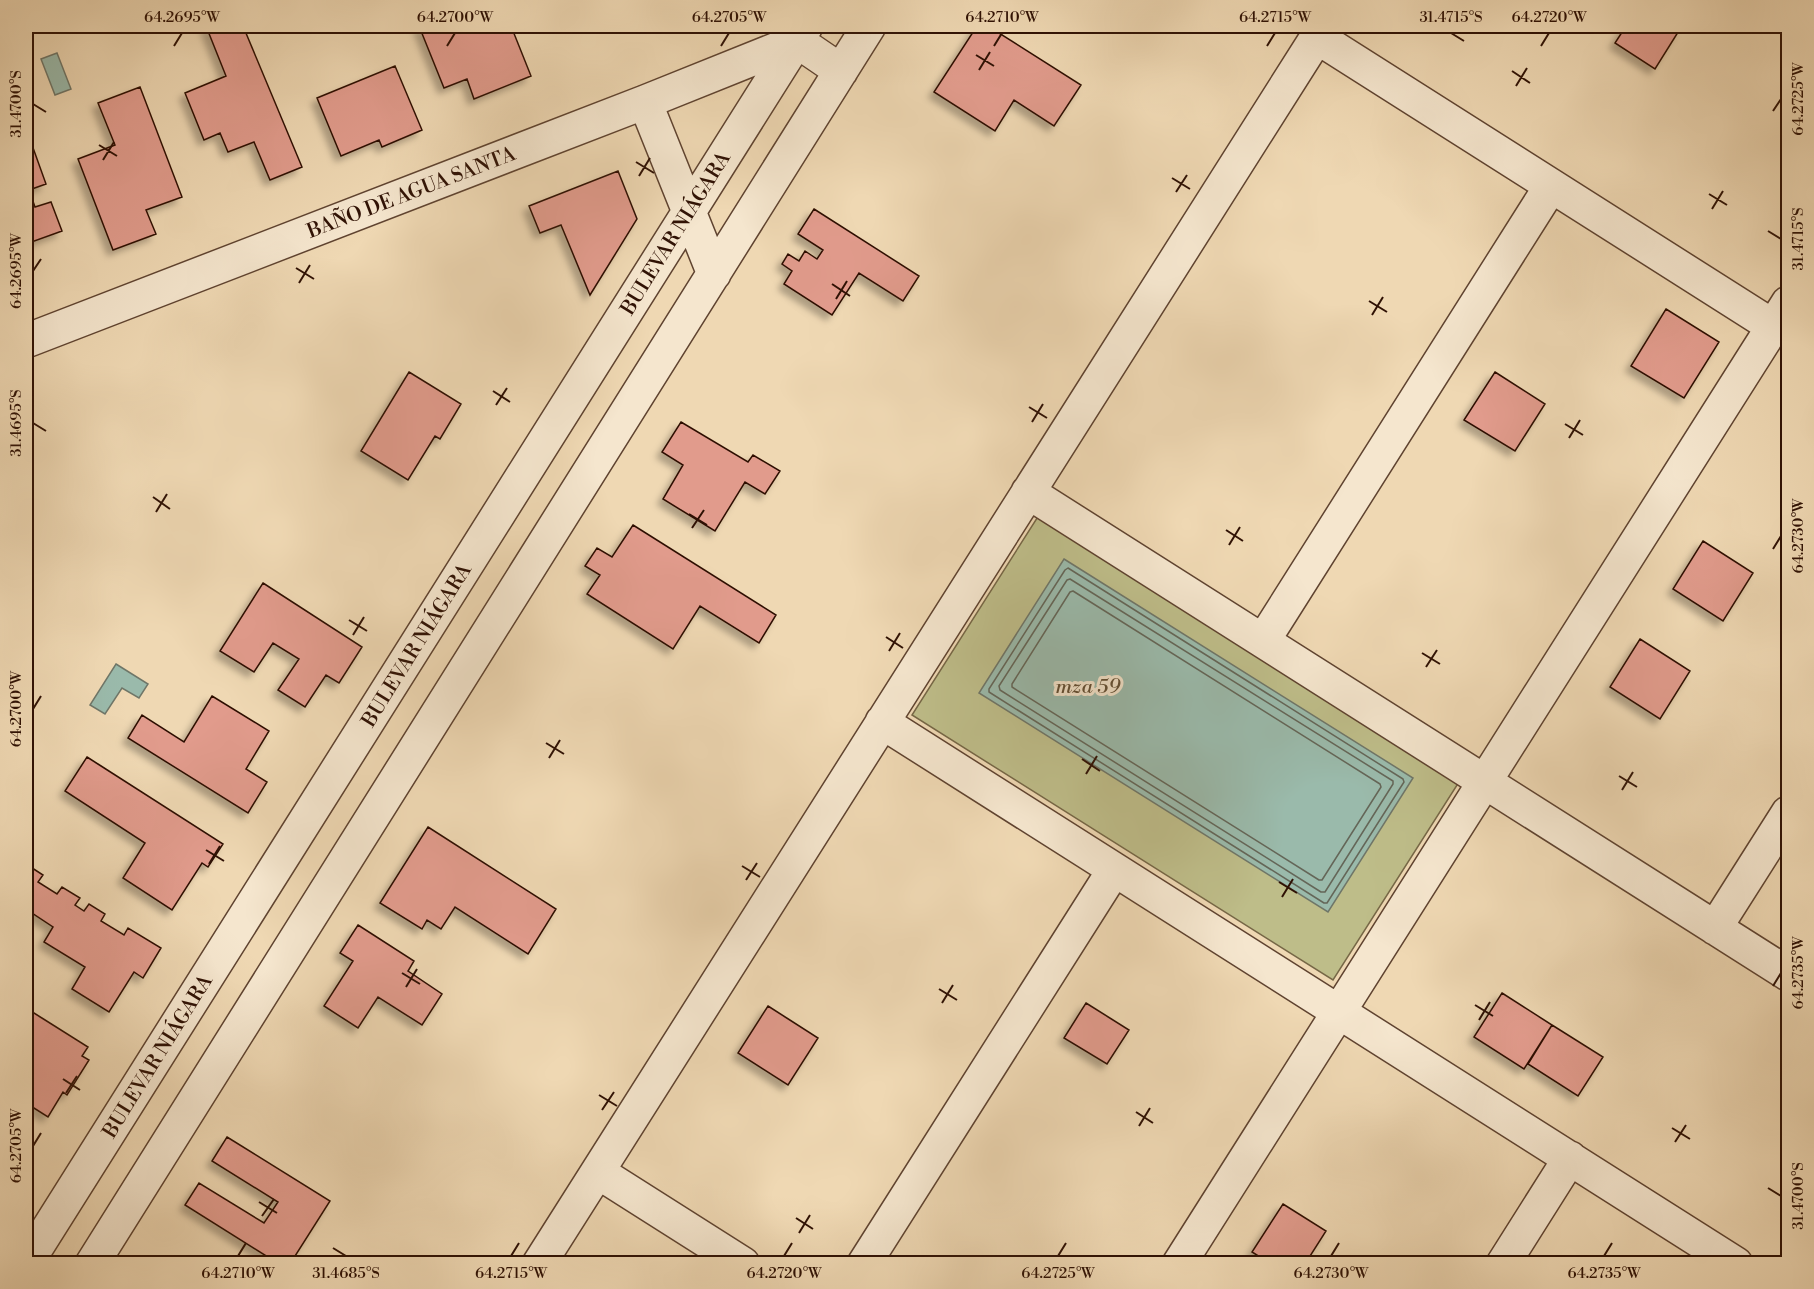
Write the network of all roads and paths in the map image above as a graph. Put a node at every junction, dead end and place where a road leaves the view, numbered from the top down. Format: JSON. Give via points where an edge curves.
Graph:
{"nodes":[{"id":1,"x":869,"y":26,"type":"edge"},
{"id":2,"x":1321,"y":31,"type":"edge"},
{"id":3,"x":801,"y":33,"type":"edge"},
{"id":4,"x":841,"y":70,"type":"junction"},
{"id":5,"x":645,"y":102,"type":"junction"},
{"id":6,"x":1551,"y":186,"type":"junction"},
{"id":7,"x":689,"y":212,"type":"junction"},
{"id":8,"x":714,"y":274,"type":"junction"},
{"id":9,"x":1781,"y":315,"type":"edge"},
{"id":10,"x":26,"y":340,"type":"edge"},
{"id":11,"x":1029,"y":492,"type":"junction"},
{"id":12,"x":1263,"y":641,"type":"junction"},
{"id":13,"x":882,"y":722,"type":"junction"},
{"id":14,"x":1485,"y":782,"type":"junction"},
{"id":15,"x":1788,"y":813,"type":"edge"},
{"id":16,"x":1114,"y":870,"type":"junction"},
{"id":17,"x":1715,"y":928,"type":"junction"},
{"id":18,"x":1788,"y":974,"type":"edge"},
{"id":19,"x":1339,"y":1012,"type":"junction"},
{"id":20,"x":1570,"y":1158,"type":"junction"},
{"id":21,"x":598,"y":1172,"type":"junction"},
{"id":22,"x":26,"y":1263,"type":"edge"},
{"id":23,"x":92,"y":1263,"type":"edge"},
{"id":24,"x":539,"y":1263,"type":"edge"},
{"id":25,"x":743,"y":1263,"type":"edge"},
{"id":26,"x":864,"y":1263,"type":"edge"},
{"id":27,"x":1179,"y":1263,"type":"edge"},
{"id":28,"x":1503,"y":1263,"type":"edge"},
{"id":29,"x":1736,"y":1263,"type":"edge"}],
"edges":[{"from":1,"to":4,"type":"street"},
{"from":2,"to":6,"type":"street"},
{"from":2,"to":11,"type":"street"},
{"from":3,"to":4,"type":"street"},
{"from":3,"to":5,"type":"street","name":"BAÑO DE AGUA SANTA"},
{"from":3,"to":7,"type":"street","name":"BULEVAR NIÁGARA"},
{"from":4,"to":8,"type":"street"},
{"from":5,"to":7,"type":"street"},
{"from":5,"to":10,"type":"street","name":"BAÑO DE AGUA SANTA"},
{"from":6,"to":9,"type":"street"},
{"from":6,"to":12,"type":"street"},
{"from":7,"to":8,"type":"street"},
{"from":7,"to":22,"type":"street","name":"BULEVAR NIÁGARA"},
{"from":8,"to":23,"type":"street"},
{"from":9,"to":14,"type":"street"},
{"from":11,"to":12,"type":"street"},
{"from":11,"to":13,"type":"street"},
{"from":12,"to":14,"type":"street"},
{"from":13,"to":16,"type":"street"},
{"from":13,"to":21,"type":"street"},
{"from":14,"to":17,"type":"street"},
{"from":14,"to":19,"type":"street"},
{"from":15,"to":17,"type":"street"},
{"from":16,"to":19,"type":"street"},
{"from":16,"to":26,"type":"street"},
{"from":17,"to":18,"type":"street"},
{"from":19,"to":20,"type":"street"},
{"from":19,"to":27,"type":"street"},
{"from":20,"to":28,"type":"street"},
{"from":20,"to":29,"type":"street"},
{"from":21,"to":24,"type":"street"},
{"from":21,"to":25,"type":"street"}]}
